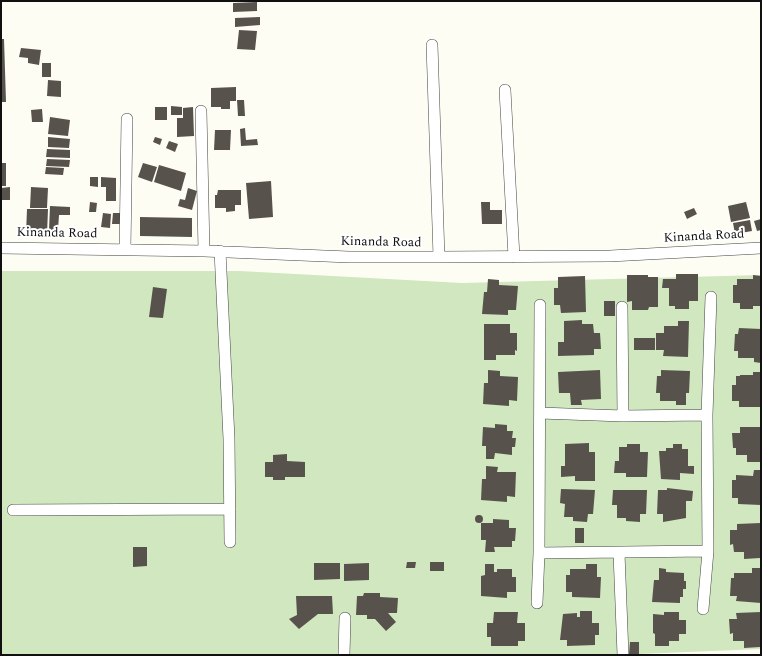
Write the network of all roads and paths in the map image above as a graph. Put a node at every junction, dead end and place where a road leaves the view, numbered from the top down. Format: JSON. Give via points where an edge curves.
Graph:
{"nodes":[{"id":1,"x":432,"y":45,"type":"dead end"},
{"id":2,"x":505,"y":90,"type":"dead end"},
{"id":3,"x":201,"y":111,"type":"dead end"},
{"id":4,"x":127,"y":120,"type":"dead end"},
{"id":5,"x":1,"y":248,"type":"edge"},
{"id":6,"x":761,"y":248,"type":"edge"},
{"id":7,"x":125,"y":249,"type":"junction"},
{"id":8,"x":204,"y":250,"type":"junction"},
{"id":9,"x":220,"y":252,"type":"junction"},
{"id":10,"x":439,"y":257,"type":"junction"},
{"id":11,"x":514,"y":257,"type":"junction"},
{"id":12,"x":711,"y":297,"type":"dead end"},
{"id":13,"x":540,"y":305,"type":"dead end"},
{"id":14,"x":622,"y":307,"type":"dead end"},
{"id":15,"x":540,"y":413,"type":"junction"},
{"id":16,"x":707,"y":415,"type":"junction"},
{"id":17,"x":623,"y":416,"type":"junction"},
{"id":18,"x":230,"y":509,"type":"junction"},
{"id":19,"x":13,"y":510,"type":"dead end"},
{"id":20,"x":230,"y":542,"type":"dead end"},
{"id":21,"x":708,"y":551,"type":"junction"},
{"id":22,"x":538,"y":553,"type":"junction"},
{"id":23,"x":619,"y":553,"type":"junction"},
{"id":24,"x":537,"y":603,"type":"dead end"},
{"id":25,"x":703,"y":609,"type":"dead end"},
{"id":26,"x":345,"y":618,"type":"dead end"},
{"id":27,"x":344,"y":655,"type":"edge"},
{"id":28,"x":624,"y":655,"type":"edge"}],
"edges":[{"from":1,"to":10,"type":"street"},
{"from":2,"to":11,"type":"street"},
{"from":3,"to":8,"type":"street"},
{"from":4,"to":7,"type":"street"},
{"from":5,"to":7,"type":"street","name":"Kinanda Road"},
{"from":6,"to":11,"type":"street","name":"Kinanda Road","via":[[610,256]]},
{"from":7,"to":8,"type":"street","name":"Kinanda Road"},
{"from":8,"to":9,"type":"street","name":"Kinanda Road"},
{"from":9,"to":10,"type":"street","name":"Kinanda Road","via":[[349,257]]},
{"from":9,"to":18,"type":"street"},
{"from":10,"to":11,"type":"street","name":"Kinanda Road"},
{"from":12,"to":16,"type":"street"},
{"from":13,"to":15,"type":"street"},
{"from":14,"to":17,"type":"street"},
{"from":15,"to":17,"type":"street"},
{"from":15,"to":22,"type":"street"},
{"from":16,"to":17,"type":"street"},
{"from":16,"to":21,"type":"street"},
{"from":18,"to":19,"type":"street"},
{"from":18,"to":20,"type":"street"},
{"from":21,"to":23,"type":"street"},
{"from":21,"to":25,"type":"street"},
{"from":22,"to":23,"type":"street"},
{"from":22,"to":24,"type":"street"},
{"from":23,"to":28,"type":"street"},
{"from":26,"to":27,"type":"street"}]}
